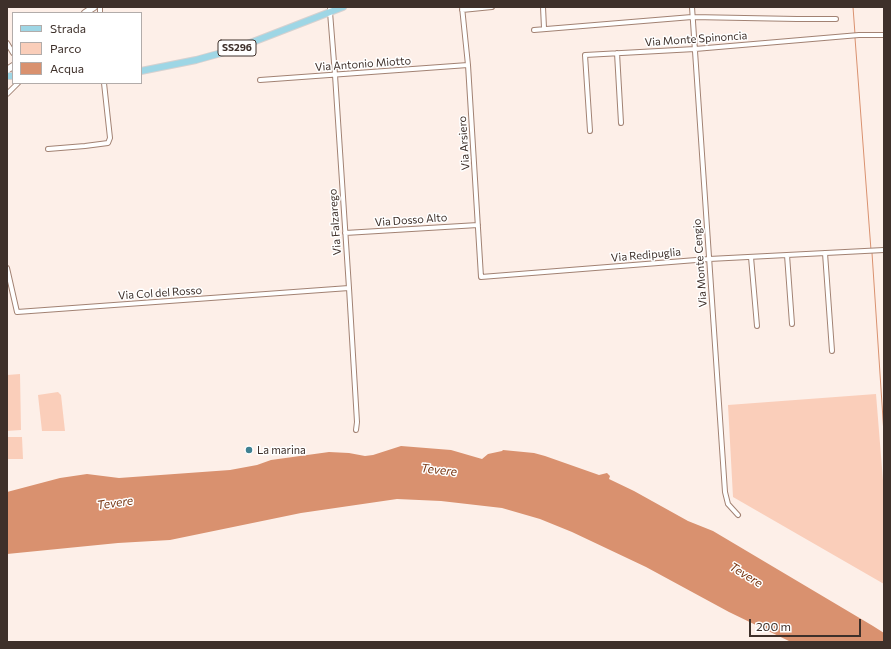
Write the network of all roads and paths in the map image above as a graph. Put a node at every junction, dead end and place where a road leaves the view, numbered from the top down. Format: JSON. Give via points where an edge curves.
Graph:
{"nodes":[{"id":1,"x":343,"y":7,"type":"edge"},
{"id":2,"x":492,"y":7,"type":"edge"},
{"id":3,"x":543,"y":7,"type":"edge"},
{"id":4,"x":692,"y":7,"type":"edge"},
{"id":5,"x":462,"y":8,"type":"edge"},
{"id":6,"x":330,"y":9,"type":"edge"},
{"id":7,"x":692,"y":17,"type":"junction"},
{"id":8,"x":836,"y":19,"type":"dead end"},
{"id":9,"x":544,"y":28,"type":"junction"},
{"id":10,"x":534,"y":30,"type":"dead end"},
{"id":11,"x":884,"y":35,"type":"edge"},
{"id":12,"x":695,"y":49,"type":"junction"},
{"id":13,"x":617,"y":53,"type":"junction"},
{"id":14,"x":468,"y":65,"type":"junction"},
{"id":15,"x":142,"y":71,"type":"edge"},
{"id":16,"x":335,"y":75,"type":"junction"},
{"id":17,"x":260,"y":80,"type":"dead end"},
{"id":18,"x":17,"y":84,"type":"edge"},
{"id":19,"x":104,"y":84,"type":"edge"},
{"id":20,"x":7,"y":94,"type":"edge"},
{"id":21,"x":621,"y":123,"type":"dead end"},
{"id":22,"x":590,"y":130,"type":"dead end"},
{"id":23,"x":48,"y":149,"type":"dead end"},
{"id":24,"x":478,"y":224,"type":"junction"},
{"id":25,"x":345,"y":233,"type":"junction"},
{"id":26,"x":884,"y":250,"type":"edge"},
{"id":27,"x":825,"y":253,"type":"junction"},
{"id":28,"x":787,"y":255,"type":"junction"},
{"id":29,"x":751,"y":257,"type":"junction"},
{"id":30,"x":709,"y":259,"type":"junction"},
{"id":31,"x":7,"y":268,"type":"edge"},
{"id":32,"x":481,"y":277,"type":"joint"},
{"id":33,"x":349,"y":288,"type":"junction"},
{"id":34,"x":792,"y":324,"type":"dead end"},
{"id":35,"x":757,"y":326,"type":"dead end"},
{"id":36,"x":832,"y":351,"type":"dead end"},
{"id":37,"x":356,"y":430,"type":"dead end"},
{"id":38,"x":738,"y":515,"type":"dead end"}],
"edges":[{"from":1,"to":6,"type":"main road","number":"SS296"},
{"from":2,"to":5,"type":"street"},
{"from":3,"to":9,"type":"street"},
{"from":4,"to":7,"type":"street","name":"Via Monte Cengio"},
{"from":5,"to":14,"type":"street","name":"Via Arsiero"},
{"from":6,"to":15,"type":"main road","number":"SS296","via":[[232,50]]},
{"from":6,"to":16,"type":"street","name":"Via Falzarego"},
{"from":7,"to":8,"type":"street"},
{"from":7,"to":9,"type":"street"},
{"from":7,"to":12,"type":"street","name":"Via Monte Cengio"},
{"from":9,"to":10,"type":"street"},
{"from":11,"to":12,"type":"street","name":"Via Monte Spinoncia"},
{"from":12,"to":13,"type":"street","name":"Via Monte Spinoncia"},
{"from":12,"to":30,"type":"street","name":"Via Monte Cengio"},
{"from":13,"to":21,"type":"street"},
{"from":13,"to":22,"type":"street","name":"Via Monte Spinoncia","via":[[585,55]]},
{"from":14,"to":16,"type":"street","name":"Via Antonio Miotto"},
{"from":14,"to":24,"type":"street","name":"Via Arsiero"},
{"from":16,"to":17,"type":"street","name":"Via Antonio Miotto"},
{"from":16,"to":25,"type":"street","name":"Via Falzarego"},
{"from":18,"to":20,"type":"street"},
{"from":19,"to":23,"type":"street","via":[[110,138],[108,143]]},
{"from":24,"to":25,"type":"street","name":"Via Dosso Alto"},
{"from":24,"to":32,"type":"street","name":"Via Arsiero"},
{"from":25,"to":33,"type":"street","name":"Via Falzarego"},
{"from":26,"to":27,"type":"street","name":"Via Redipuglia"},
{"from":27,"to":28,"type":"street","name":"Via Redipuglia"},
{"from":27,"to":36,"type":"street"},
{"from":28,"to":29,"type":"street","name":"Via Redipuglia"},
{"from":28,"to":34,"type":"street"},
{"from":29,"to":30,"type":"street","name":"Via Redipuglia"},
{"from":29,"to":35,"type":"street"},
{"from":30,"to":32,"type":"street","name":"Via Redipuglia"},
{"from":30,"to":38,"type":"street","name":"Via Monte Cengio","via":[[725,492],[728,504]]},
{"from":31,"to":33,"type":"street","name":"Via Col del Rosso","via":[[17,312]]},
{"from":33,"to":37,"type":"street","name":"Via Falzarego"}]}
